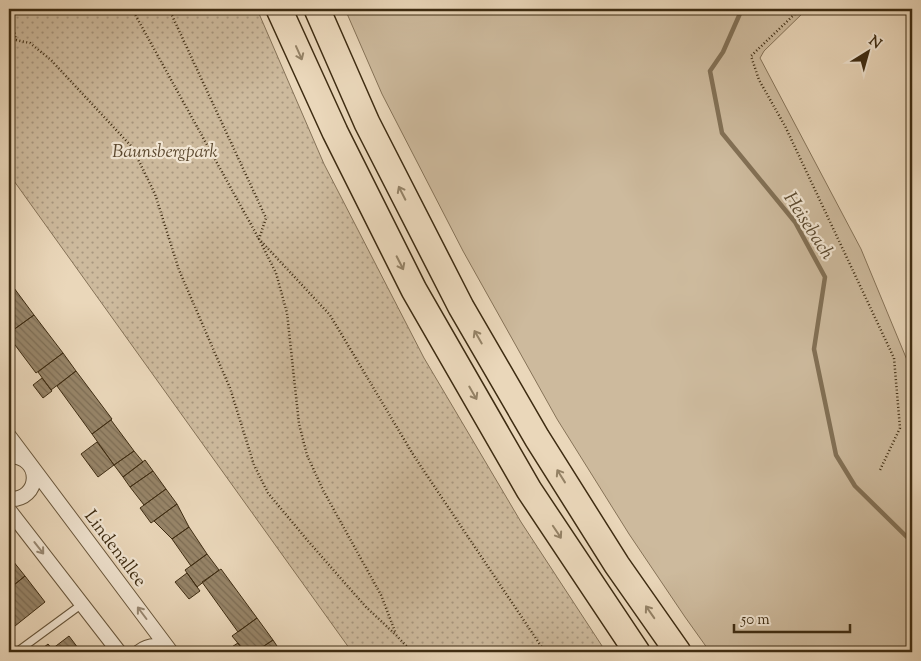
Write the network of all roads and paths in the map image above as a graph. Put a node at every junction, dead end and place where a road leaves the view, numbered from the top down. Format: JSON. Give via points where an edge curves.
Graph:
{"nodes":[{"id":1,"x":9,"y":9,"type":"edge"},
{"id":2,"x":132,"y":9,"type":"edge"},
{"id":3,"x":169,"y":9,"type":"edge"},
{"id":4,"x":279,"y":9,"type":"edge"},
{"id":5,"x":317,"y":9,"type":"edge"},
{"id":6,"x":800,"y":9,"type":"edge"},
{"id":7,"x":16,"y":40,"type":"junction"},
{"id":8,"x":9,"y":41,"type":"edge"},
{"id":9,"x":259,"y":239,"type":"junction"},
{"id":10,"x":9,"y":436,"type":"edge"},
{"id":11,"x":9,"y":456,"type":"edge"},
{"id":12,"x":31,"y":466,"type":"junction"},
{"id":13,"x":880,"y":470,"type":"dead end"},
{"id":14,"x":9,"y":499,"type":"edge"},
{"id":15,"x":9,"y":510,"type":"edge"},
{"id":16,"x":82,"y":604,"type":"junction"},
{"id":17,"x":396,"y":634,"type":"junction"},
{"id":18,"x":18,"y":651,"type":"dead end"},
{"id":19,"x":119,"y":652,"type":"edge"},
{"id":20,"x":139,"y":652,"type":"edge"},
{"id":21,"x":171,"y":652,"type":"edge"},
{"id":22,"x":412,"y":652,"type":"edge"},
{"id":23,"x":545,"y":652,"type":"edge"},
{"id":24,"x":637,"y":652,"type":"edge"},
{"id":25,"x":678,"y":652,"type":"edge"}],
"edges":[{"from":1,"to":7,"type":"path"},
{"from":2,"to":9,"type":"path"},
{"from":3,"to":9,"type":"path","via":[[266,218]]},
{"from":4,"to":24,"type":"highway","one_way":true,"via":[[335,132],[414,290],[529,490]]},
{"from":25,"to":5,"type":"highway","one_way":true,"via":[[617,565],[537,438],[461,307],[367,123]]},
{"from":6,"to":13,"type":"path","via":[[751,56],[759,80],[785,126],[894,358],[900,428]]},
{"from":7,"to":8,"type":"path"},
{"from":7,"to":17,"type":"path","via":[[30,43],[51,60],[132,147],[156,194],[179,270],[230,388],[254,464],[268,492],[366,607]]},
{"from":9,"to":17,"type":"path","via":[[276,272],[287,313],[299,424],[307,455],[322,490],[381,595]]},
{"from":9,"to":23,"type":"path","via":[[330,315],[414,456]]},
{"from":10,"to":12,"type":"street","name":"Lindenallee"},
{"from":11,"to":12,"type":"street","name":"Lindenallee","via":[[17,456]]},
{"from":12,"to":14,"type":"street","via":[[34,480],[30,491],[18,499]]},
{"from":21,"to":12,"type":"street","name":"Lindenallee","one_way":true},
{"from":15,"to":16,"type":"street","one_way":true},
{"from":16,"to":18,"type":"lane"},
{"from":16,"to":19,"type":"street"},
{"from":17,"to":22,"type":"path"},
{"from":20,"to":21,"type":"street","name":"Lindenallee","via":[[155,645]]}]}
